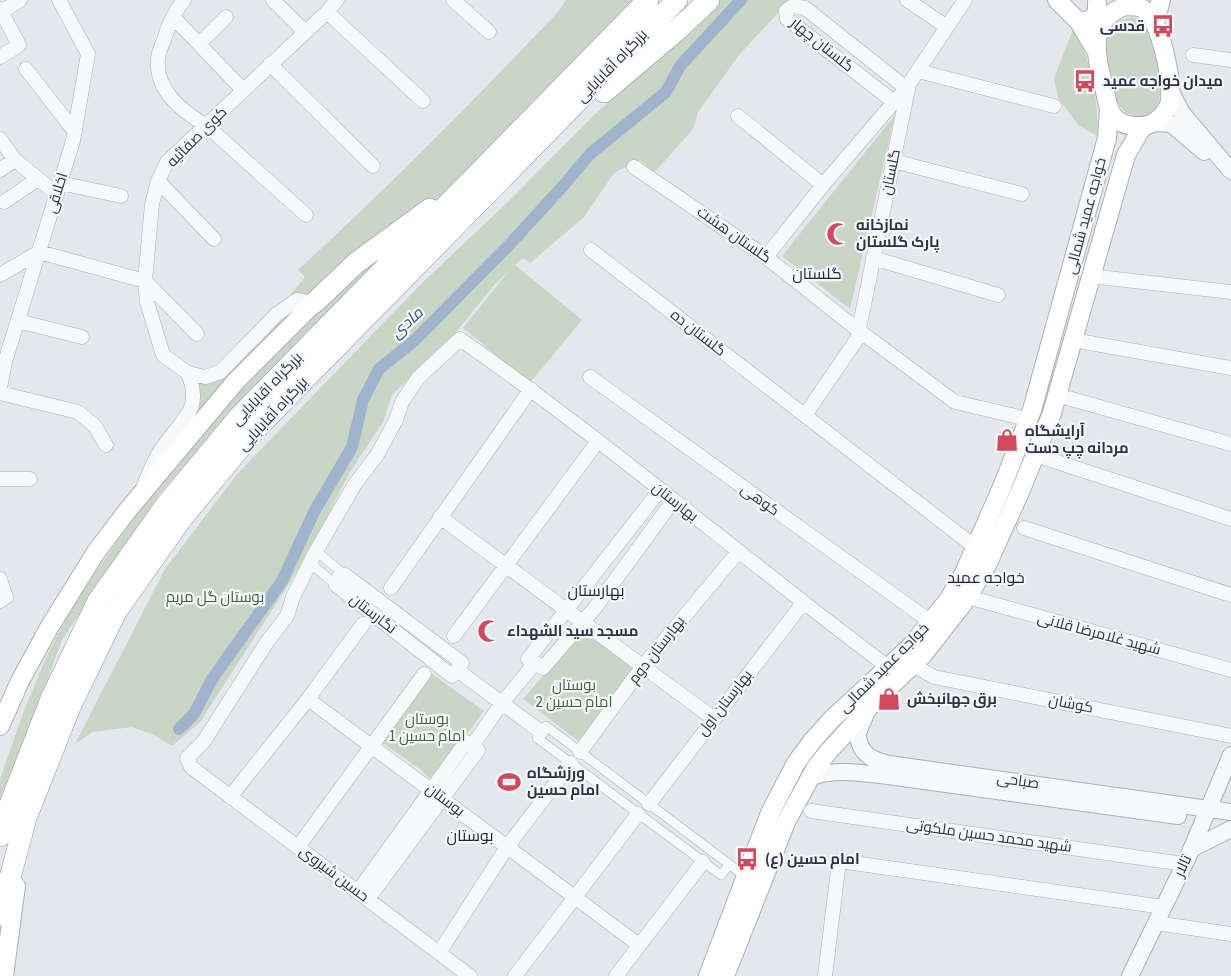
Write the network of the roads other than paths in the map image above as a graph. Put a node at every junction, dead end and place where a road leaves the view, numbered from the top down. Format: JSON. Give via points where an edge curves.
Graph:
{"nodes":[{"id":1,"x":20,"y":0,"type":"edge"},
{"id":2,"x":59,"y":0,"type":"edge"},
{"id":3,"x":184,"y":0,"type":"edge"},
{"id":4,"x":273,"y":0,"type":"edge"},
{"id":5,"x":337,"y":0,"type":"edge"},
{"id":6,"x":453,"y":0,"type":"edge"},
{"id":7,"x":677,"y":0,"type":"edge"},
{"id":8,"x":709,"y":0,"type":"edge"},
{"id":9,"x":907,"y":0,"type":"edge"},
{"id":10,"x":965,"y":0,"type":"edge"},
{"id":11,"x":1057,"y":0,"type":"edge"},
{"id":12,"x":1161,"y":0,"type":"edge"},
{"id":13,"x":1094,"y":1,"type":"edge"},
{"id":14,"x":643,"y":4,"type":"edge"},
{"id":15,"x":1123,"y":5,"type":"edge"},
{"id":16,"x":1,"y":10,"type":"edge"},
{"id":17,"x":327,"y":12,"type":"junction"},
{"id":18,"x":173,"y":17,"type":"junction"},
{"id":19,"x":226,"y":17,"type":"dead end"},
{"id":20,"x":1079,"y":22,"type":"junction"},
{"id":21,"x":1155,"y":22,"type":"junction"},
{"id":22,"x":947,"y":27,"type":"junction"},
{"id":23,"x":305,"y":32,"type":"junction"},
{"id":24,"x":489,"y":32,"type":"dead end"},
{"id":25,"x":199,"y":44,"type":"junction"},
{"id":26,"x":1095,"y":49,"type":"junction"},
{"id":27,"x":1193,"y":55,"type":"dead end"},
{"id":28,"x":0,"y":57,"type":"edge"},
{"id":29,"x":1231,"y":60,"type":"edge"},
{"id":30,"x":270,"y":64,"type":"junction"},
{"id":31,"x":26,"y":69,"type":"dead end"},
{"id":32,"x":918,"y":71,"type":"junction"},
{"id":33,"x":907,"y":86,"type":"junction"},
{"id":34,"x":243,"y":90,"type":"junction"},
{"id":35,"x":1170,"y":92,"type":"junction"},
{"id":36,"x":423,"y":101,"type":"dead end"},
{"id":37,"x":894,"y":102,"type":"junction"},
{"id":38,"x":1054,"y":106,"type":"dead end"},
{"id":39,"x":1109,"y":111,"type":"junction"},
{"id":40,"x":738,"y":116,"type":"dead end"},
{"id":41,"x":1148,"y":124,"type":"junction"},
{"id":42,"x":207,"y":126,"type":"junction"},
{"id":43,"x":75,"y":132,"type":"junction"},
{"id":44,"x":0,"y":138,"type":"edge"},
{"id":45,"x":1104,"y":146,"type":"junction"},
{"id":46,"x":1126,"y":155,"type":"junction"},
{"id":47,"x":15,"y":160,"type":"junction"},
{"id":48,"x":893,"y":161,"type":"junction"},
{"id":49,"x":373,"y":166,"type":"dead end"},
{"id":50,"x":634,"y":167,"type":"dead end"},
{"id":51,"x":511,"y":169,"type":"junction"},
{"id":52,"x":0,"y":170,"type":"edge"},
{"id":53,"x":1231,"y":173,"type":"edge"},
{"id":54,"x":38,"y":179,"type":"junction"},
{"id":55,"x":472,"y":179,"type":"junction"},
{"id":56,"x":158,"y":181,"type":"junction"},
{"id":57,"x":823,"y":185,"type":"junction"},
{"id":58,"x":58,"y":189,"type":"junction"},
{"id":59,"x":1022,"y":194,"type":"dead end"},
{"id":60,"x":121,"y":196,"type":"dead end"},
{"id":61,"x":4,"y":202,"type":"dead end"},
{"id":62,"x":306,"y":215,"type":"dead end"},
{"id":63,"x":214,"y":239,"type":"dead end"},
{"id":64,"x":591,"y":250,"type":"dead end"},
{"id":65,"x":39,"y":252,"type":"junction"},
{"id":66,"x":766,"y":257,"type":"junction"},
{"id":67,"x":873,"y":258,"type":"junction"},
{"id":68,"x":0,"y":275,"type":"edge"},
{"id":69,"x":1090,"y":276,"type":"junction"},
{"id":70,"x":145,"y":281,"type":"junction"},
{"id":71,"x":1231,"y":292,"type":"edge"},
{"id":72,"x":998,"y":295,"type":"dead end"},
{"id":73,"x":314,"y":303,"type":"junction"},
{"id":74,"x":18,"y":321,"type":"junction"},
{"id":75,"x":858,"y":330,"type":"junction"},
{"id":76,"x":197,"y":334,"type":"dead end"},
{"id":77,"x":82,"y":338,"type":"dead end"},
{"id":78,"x":1072,"y":340,"type":"junction"},
{"id":79,"x":1231,"y":368,"type":"edge"},
{"id":80,"x":188,"y":373,"type":"junction"},
{"id":81,"x":590,"y":377,"type":"dead end"},
{"id":82,"x":1,"y":378,"type":"edge"},
{"id":83,"x":531,"y":389,"type":"junction"},
{"id":84,"x":0,"y":393,"type":"edge"},
{"id":85,"x":1057,"y":395,"type":"junction"},
{"id":86,"x":805,"y":416,"type":"junction"},
{"id":87,"x":1019,"y":417,"type":"dead end"},
{"id":88,"x":598,"y":441,"type":"junction"},
{"id":89,"x":1231,"y":444,"type":"edge"},
{"id":90,"x":106,"y":445,"type":"dead end"},
{"id":91,"x":1035,"y":455,"type":"junction"},
{"id":92,"x":0,"y":479,"type":"edge"},
{"id":93,"x":30,"y":479,"type":"dead end"},
{"id":94,"x":660,"y":490,"type":"junction"},
{"id":95,"x":141,"y":494,"type":"junction"},
{"id":96,"x":673,"y":501,"type":"junction"},
{"id":97,"x":440,"y":517,"type":"junction"},
{"id":98,"x":1231,"y":519,"type":"edge"},
{"id":99,"x":1024,"y":528,"type":"dead end"},
{"id":100,"x":738,"y":552,"type":"junction"},
{"id":101,"x":978,"y":556,"type":"junction"},
{"id":102,"x":313,"y":557,"type":"junction"},
{"id":103,"x":506,"y":564,"type":"junction"},
{"id":104,"x":0,"y":579,"type":"edge"},
{"id":105,"x":340,"y":580,"type":"junction"},
{"id":106,"x":391,"y":588,"type":"dead end"},
{"id":107,"x":1231,"y":595,"type":"edge"},
{"id":108,"x":968,"y":597,"type":"junction"},
{"id":109,"x":3,"y":599,"type":"edge"},
{"id":110,"x":803,"y":603,"type":"junction"},
{"id":111,"x":566,"y":609,"type":"junction"},
{"id":112,"x":583,"y":622,"type":"junction"},
{"id":113,"x":931,"y":622,"type":"junction"},
{"id":114,"x":363,"y":624,"type":"dead end"},
{"id":115,"x":454,"y":636,"type":"dead end"},
{"id":116,"x":535,"y":663,"type":"junction"},
{"id":117,"x":913,"y":665,"type":"junction"},
{"id":118,"x":643,"y":666,"type":"junction"},
{"id":119,"x":888,"y":667,"type":"junction"},
{"id":120,"x":1231,"y":670,"type":"edge"},
{"id":121,"x":424,"y":674,"type":"dead end"},
{"id":122,"x":308,"y":699,"type":"junction"},
{"id":123,"x":874,"y":702,"type":"junction"},
{"id":124,"x":502,"y":703,"type":"junction"},
{"id":125,"x":713,"y":718,"type":"junction"},
{"id":126,"x":0,"y":726,"type":"edge"},
{"id":127,"x":543,"y":729,"type":"junction"},
{"id":128,"x":1231,"y":736,"type":"edge"},
{"id":129,"x":372,"y":746,"type":"junction"},
{"id":130,"x":576,"y":758,"type":"junction"},
{"id":131,"x":1229,"y":767,"type":"edge"},
{"id":132,"x":927,"y":775,"type":"junction"},
{"id":133,"x":811,"y":777,"type":"junction"},
{"id":134,"x":437,"y":795,"type":"junction"},
{"id":135,"x":230,"y":796,"type":"junction"},
{"id":136,"x":643,"y":809,"type":"junction"},
{"id":137,"x":802,"y":810,"type":"junction"},
{"id":138,"x":1231,"y":812,"type":"edge"},
{"id":139,"x":1206,"y":814,"type":"junction"},
{"id":140,"x":26,"y":818,"type":"junction"},
{"id":141,"x":1231,"y":823,"type":"edge"},
{"id":142,"x":1231,"y":829,"type":"edge"},
{"id":143,"x":0,"y":836,"type":"edge"},
{"id":144,"x":298,"y":847,"type":"junction"},
{"id":145,"x":507,"y":847,"type":"junction"},
{"id":146,"x":1188,"y":856,"type":"junction"},
{"id":147,"x":703,"y":862,"type":"junction"},
{"id":148,"x":729,"y":865,"type":"junction"},
{"id":149,"x":746,"y":877,"type":"junction"},
{"id":150,"x":363,"y":895,"type":"junction"},
{"id":151,"x":574,"y":897,"type":"junction"},
{"id":152,"x":1163,"y":907,"type":"junction"},
{"id":153,"x":0,"y":915,"type":"edge"},
{"id":154,"x":1156,"y":923,"type":"junction"},
{"id":155,"x":1231,"y":934,"type":"edge"},
{"id":156,"x":639,"y":945,"type":"junction"},
{"id":157,"x":439,"y":953,"type":"junction"},
{"id":158,"x":4,"y":976,"type":"edge"},
{"id":159,"x":470,"y":976,"type":"edge"},
{"id":160,"x":515,"y":976,"type":"edge"},
{"id":161,"x":616,"y":976,"type":"edge"},
{"id":162,"x":708,"y":976,"type":"edge"},
{"id":163,"x":725,"y":976,"type":"edge"},
{"id":164,"x":825,"y":976,"type":"edge"},
{"id":165,"x":1130,"y":976,"type":"edge"}],
"edges":[{"from":1,"to":16,"type":"street"},
{"from":2,"to":43,"type":"street","name":"اخلاقی","via":[[88,54]]},
{"from":3,"to":18,"type":"street"},
{"from":4,"to":23,"type":"street"},
{"from":5,"to":17,"type":"street","name":"کوی صفائیه"},
{"from":6,"to":24,"type":"street"},
{"from":7,"to":51,"type":"highway","name":"بزرگراه آقابابایی"},
{"from":8,"to":51,"type":"highway"},
{"from":9,"to":22,"type":"street"},
{"from":10,"to":22,"type":"street","name":"گلستان"},
{"from":11,"to":20,"type":"main road"},
{"from":12,"to":21,"type":"main road"},
{"from":13,"to":15,"type":"main road"},
{"from":13,"to":20,"type":"main road","via":[[1097,11],[1093,19]]},
{"from":14,"to":55,"type":"highway","name":"بزرگراه اقابابایی"},
{"from":15,"to":21,"type":"main road","via":[[1139,7]]},
{"from":15,"to":26,"type":"main road","via":[[1105,20]]},
{"from":16,"to":28,"type":"street","via":[[19,45]]},
{"from":17,"to":23,"type":"street","name":"کوی صفائیه"},
{"from":17,"to":36,"type":"street"},
{"from":18,"to":25,"type":"street"},
{"from":18,"to":42,"type":"street","via":[[158,59],[160,77],[166,93]]},
{"from":19,"to":25,"type":"street"},
{"from":20,"to":26,"type":"main road"},
{"from":21,"to":35,"type":"main road"},
{"from":22,"to":32,"type":"street","name":"گلستان"},
{"from":23,"to":30,"type":"street","name":"کوی صفائیه"},
{"from":25,"to":34,"type":"street"},
{"from":26,"to":39,"type":"main road"},
{"from":27,"to":29,"type":"street"},
{"from":30,"to":34,"type":"street","name":"کوی صفائیه"},
{"from":30,"to":49,"type":"street"},
{"from":31,"to":43,"type":"street"},
{"from":32,"to":33,"type":"street","name":"گلستان"},
{"from":32,"to":38,"type":"street"},
{"from":33,"to":37,"type":"street"},
{"from":33,"to":37,"type":"street","name":"گلستان چهار","via":[[805,8],[793,6],[786,11],[787,19]]},
{"from":33,"to":48,"type":"street","name":"گلستان"},
{"from":34,"to":42,"type":"street","name":"کوی صفائیه"},
{"from":35,"to":41,"type":"main road","via":[[1169,106]]},
{"from":35,"to":53,"type":"street","via":[[1182,113]]},
{"from":37,"to":57,"type":"street"},
{"from":39,"to":41,"type":"main road","via":[[1129,126]]},
{"from":39,"to":45,"type":"main road","name":"خواجه عمید شمالی"},
{"from":40,"to":57,"type":"street"},
{"from":41,"to":46,"type":"main road","name":"خواجه عمید شمالی"},
{"from":41,"to":53,"type":"street","via":[[1171,124]]},
{"from":42,"to":56,"type":"street","name":"کوی صفائیه","via":[[167,162]]},
{"from":42,"to":62,"type":"street"},
{"from":43,"to":58,"type":"street","name":"اخلاقی"},
{"from":44,"to":47,"type":"street"},
{"from":45,"to":46,"type":"main road","via":[[1116,142]]},
{"from":45,"to":101,"type":"main road","name":"خواجه عمید شمالی","via":[[1032,410]]},
{"from":46,"to":69,"type":"main road","name":"خواجه عمید شمالی"},
{"from":47,"to":52,"type":"street"},
{"from":47,"to":54,"type":"street"},
{"from":48,"to":59,"type":"street"},
{"from":48,"to":67,"type":"street","name":"گلستان"},
{"from":50,"to":66,"type":"street","name":"گلستان هشت"},
{"from":51,"to":140,"type":"highway","name":"بزرگراه آقابابایی","via":[[255,430],[182,518],[116,612],[70,707]]},
{"from":54,"to":58,"type":"street"},
{"from":54,"to":61,"type":"street"},
{"from":55,"to":73,"type":"highway","via":[[364,257]]},
{"from":55,"to":143,"type":"highway","name":"بزرگراه اقابابایی","via":[[240,416],[166,505],[98,601],[51,699]]},
{"from":56,"to":63,"type":"street"},
{"from":56,"to":70,"type":"street","name":"کوی صفائیه"},
{"from":57,"to":66,"type":"street"},
{"from":58,"to":60,"type":"street"},
{"from":58,"to":65,"type":"street","name":"اخلاقی"},
{"from":64,"to":86,"type":"street","name":"گلستان ده"},
{"from":65,"to":68,"type":"street"},
{"from":65,"to":70,"type":"street"},
{"from":65,"to":74,"type":"street","name":"اخلاقی"},
{"from":66,"to":75,"type":"street","name":"گلستان هشت"},
{"from":67,"to":72,"type":"street"},
{"from":67,"to":75,"type":"street","name":"گلستان"},
{"from":69,"to":71,"type":"street"},
{"from":69,"to":78,"type":"main road","name":"خواجه عمید شمالی"},
{"from":70,"to":76,"type":"street"},
{"from":70,"to":80,"type":"street","name":"کوی صفائیه","via":[[147,302],[164,355]]},
{"from":73,"to":80,"type":"street","via":[[297,300],[277,314],[220,372],[205,377]]},
{"from":73,"to":95,"type":"main road","via":[[236,381]]},
{"from":74,"to":77,"type":"street"},
{"from":74,"to":82,"type":"street","name":"اخلاقی"},
{"from":75,"to":86,"type":"street","name":"گلستان","via":[[857,339]]},
{"from":75,"to":87,"type":"street","name":"گلستان هشت","via":[[956,402]]},
{"from":78,"to":79,"type":"street"},
{"from":78,"to":85,"type":"main road","name":"خواجه عمید شمالی"},
{"from":80,"to":95,"type":"street","via":[[194,404],[163,447]]},
{"from":81,"to":113,"type":"street","name":"کوهی"},
{"from":83,"to":88,"type":"street","name":"بهارستان"},
{"from":83,"to":97,"type":"street"},
{"from":83,"to":102,"type":"street","name":"بهارستان","via":[[460,339],[418,378]]},
{"from":84,"to":90,"type":"street","via":[[78,412],[95,426]]},
{"from":85,"to":89,"type":"street"},
{"from":85,"to":91,"type":"main road","name":"خواجه عمید شمالی"},
{"from":86,"to":101,"type":"street","name":"گلستان ده"},
{"from":88,"to":94,"type":"street","name":"بهارستان"},
{"from":88,"to":103,"type":"street"},
{"from":91,"to":98,"type":"street"},
{"from":91,"to":101,"type":"main road","name":"خواجه عمید شمالی"},
{"from":92,"to":93,"type":"street"},
{"from":94,"to":96,"type":"street","name":"بهارستان"},
{"from":94,"to":111,"type":"street"},
{"from":95,"to":126,"type":"main road","via":[[73,587],[20,681]]},
{"from":96,"to":100,"type":"street","name":"بهارستان"},
{"from":96,"to":112,"type":"street"},
{"from":97,"to":103,"type":"street"},
{"from":97,"to":106,"type":"street"},
{"from":99,"to":107,"type":"street"},
{"from":100,"to":110,"type":"street","name":"بهارستان"},
{"from":100,"to":118,"type":"street","name":"بهارستان دوم"},
{"from":101,"to":108,"type":"main road","name":"خواجه عمید شمالی"},
{"from":101,"to":113,"type":"main road","name":"خواجه عمید شمالی"},
{"from":102,"to":105,"type":"street"},
{"from":102,"to":105,"type":"street"},
{"from":102,"to":135,"type":"street","name":"حسین شیروی","via":[[292,597],[287,616],[204,741],[187,758],[191,767]]},
{"from":103,"to":111,"type":"street"},
{"from":103,"to":115,"type":"street"},
{"from":104,"to":109,"type":"street"},
{"from":105,"to":124,"type":"street","name":"نگارستان","via":[[462,663],[457,669]]},
{"from":108,"to":117,"type":"main road","name":"خواجه عمید شمالی"},
{"from":108,"to":120,"type":"street","name":"شهید غلامرضا قلانی"},
{"from":110,"to":119,"type":"street","name":"بهارستان"},
{"from":110,"to":125,"type":"street","name":"بهارستان اول"},
{"from":111,"to":112,"type":"street"},
{"from":111,"to":116,"type":"street","via":[[528,659]]},
{"from":112,"to":116,"type":"street","via":[[543,668]]},
{"from":112,"to":118,"type":"street"},
{"from":113,"to":119,"type":"main road","name":"خواجه عمید شمالی"},
{"from":114,"to":122,"type":"street"},
{"from":116,"to":124,"type":"street"},
{"from":117,"to":123,"type":"main road","name":"خواجه عمید شمالی"},
{"from":117,"to":128,"type":"street","name":"کوشان","via":[[934,677]]},
{"from":118,"to":125,"type":"street"},
{"from":118,"to":130,"type":"street","name":"بهارستان دوم"},
{"from":119,"to":149,"type":"main road","name":"خواجه عمید شمالی","via":[[833,718],[796,763],[770,813]]},
{"from":121,"to":129,"type":"street"},
{"from":122,"to":129,"type":"street","name":"بوستان"},
{"from":122,"to":135,"type":"street"},
{"from":123,"to":132,"type":"street","name":"صباحی","via":[[856,735],[860,748],[872,760]]},
{"from":123,"to":133,"type":"main road","name":"خواجه عمید شمالی","via":[[828,752]]},
{"from":124,"to":127,"type":"street","name":"نگارستان"},
{"from":124,"to":134,"type":"street","via":[[472,746],[478,750]]},
{"from":125,"to":136,"type":"street","name":"بهارستان اول"},
{"from":127,"to":130,"type":"street","name":"نگارستان"},
{"from":127,"to":130,"type":"street","via":[[537,738]]},
{"from":129,"to":134,"type":"street","name":"بوستان"},
{"from":129,"to":144,"type":"street"},
{"from":130,"to":136,"type":"street","name":"نگارستان"},
{"from":130,"to":136,"type":"street"},
{"from":130,"to":145,"type":"street","name":"بهارستان دوم"},
{"from":131,"to":139,"type":"street","name":"تالار"},
{"from":132,"to":133,"type":"street","name":"صباحی","via":[[842,771]]},
{"from":132,"to":139,"type":"street","name":"صباحی"},
{"from":133,"to":137,"type":"main road","name":"خواجه عمید شمالی"},
{"from":134,"to":145,"type":"street","name":"بوستان"},
{"from":134,"to":150,"type":"street"},
{"from":135,"to":144,"type":"street","name":"حسین شیروی"},
{"from":136,"to":147,"type":"street"},
{"from":136,"to":148,"type":"street","name":"نگارستان"},
{"from":136,"to":151,"type":"street","name":"بهارستان اول"},
{"from":137,"to":146,"type":"street","name":"شهید محمد حسین ملکوتی"},
{"from":137,"to":163,"type":"main road","name":"خواجه عمید شمالی","via":[[767,867]]},
{"from":138,"to":139,"type":"street","name":"صباحی"},
{"from":139,"to":141,"type":"street","name":"صباحی"},
{"from":139,"to":146,"type":"street","name":"تالار"},
{"from":140,"to":153,"type":"highway","name":"بزرگراه آقابابایی"},
{"from":140,"to":158,"type":"main road"},
{"from":142,"to":146,"type":"street"},
{"from":144,"to":150,"type":"street","name":"حسین شیروی"},
{"from":145,"to":151,"type":"street","name":"بوستان"},
{"from":145,"to":157,"type":"street","name":"بهارستان دوم"},
{"from":146,"to":152,"type":"street","name":"تالار"},
{"from":147,"to":148,"type":"street","via":[[721,875]]},
{"from":147,"to":156,"type":"street"},
{"from":148,"to":149,"type":"street","name":"نگارستان"},
{"from":149,"to":162,"type":"main road","name":"خواجه عمید شمالی"},
{"from":150,"to":157,"type":"street","name":"حسین شیروی"},
{"from":151,"to":156,"type":"street","name":"بوستان"},
{"from":151,"to":160,"type":"street","name":"بهارستان اول"},
{"from":152,"to":154,"type":"street","name":"تالار"},
{"from":152,"to":164,"type":"street","via":[[839,861]]},
{"from":154,"to":155,"type":"street"},
{"from":154,"to":165,"type":"street","name":"تالار"},
{"from":156,"to":161,"type":"street"},
{"from":157,"to":159,"type":"street","name":"حسین شیروی"}]}
